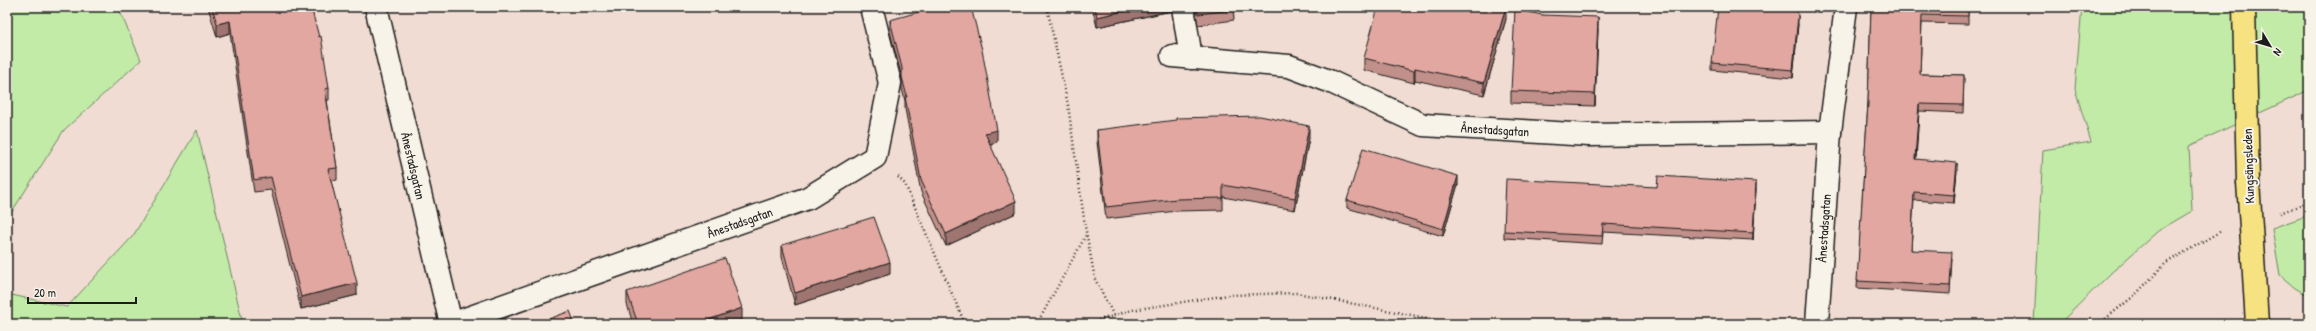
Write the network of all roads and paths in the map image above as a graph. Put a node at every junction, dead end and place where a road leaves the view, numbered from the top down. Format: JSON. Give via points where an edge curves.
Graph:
{"nodes":[{"id":1,"x":376,"y":7,"type":"edge"},
{"id":2,"x":871,"y":7,"type":"edge"},
{"id":3,"x":1047,"y":7,"type":"edge"},
{"id":4,"x":1183,"y":7,"type":"edge"},
{"id":5,"x":1846,"y":7,"type":"edge"},
{"id":6,"x":2244,"y":7,"type":"edge"},
{"id":7,"x":1830,"y":132,"type":"junction"},
{"id":8,"x":875,"y":157,"type":"junction"},
{"id":9,"x":2309,"y":202,"type":"edge"},
{"id":10,"x":2277,"y":214,"type":"dead end"},
{"id":11,"x":2228,"y":229,"type":"dead end"},
{"id":12,"x":1086,"y":235,"type":"junction"},
{"id":13,"x":1114,"y":316,"type":"junction"},
{"id":14,"x":451,"y":324,"type":"edge"},
{"id":15,"x":965,"y":324,"type":"edge"},
{"id":16,"x":1037,"y":324,"type":"edge"},
{"id":17,"x":1087,"y":324,"type":"edge"},
{"id":18,"x":1458,"y":324,"type":"edge"},
{"id":19,"x":1817,"y":324,"type":"edge"},
{"id":20,"x":2099,"y":324,"type":"edge"},
{"id":21,"x":2258,"y":324,"type":"edge"}],
"edges":[{"from":1,"to":14,"type":"street","name":"Ånestadsgatan"},
{"from":2,"to":8,"type":"street","via":[[890,83]]},
{"from":3,"to":12,"type":"path","via":[[1068,105]]},
{"from":4,"to":7,"type":"street","name":"Ånestadsgatan","via":[[1181,57],[1289,66],[1329,81],[1423,125],[1589,135]]},
{"from":5,"to":7,"type":"street","name":"Ånestadsgatan"},
{"from":6,"to":21,"type":"main road","name":"Kungsängsleden","bridge":true,"via":[[2248,182]]},
{"from":7,"to":19,"type":"street","name":"Ånestadsgatan"},
{"from":8,"to":14,"type":"street","name":"Ånestadsgatan","via":[[808,198]]},
{"from":8,"to":15,"type":"path","via":[[905,184]]},
{"from":9,"to":10,"type":"path"},
{"from":11,"to":20,"type":"path","via":[[2166,263],[2135,296]]},
{"from":12,"to":13,"type":"path","via":[[1095,279]]},
{"from":12,"to":16,"type":"path"},
{"from":13,"to":17,"type":"path"},
{"from":13,"to":18,"type":"path","via":[[1132,310],[1228,296],[1297,293]]}]}
